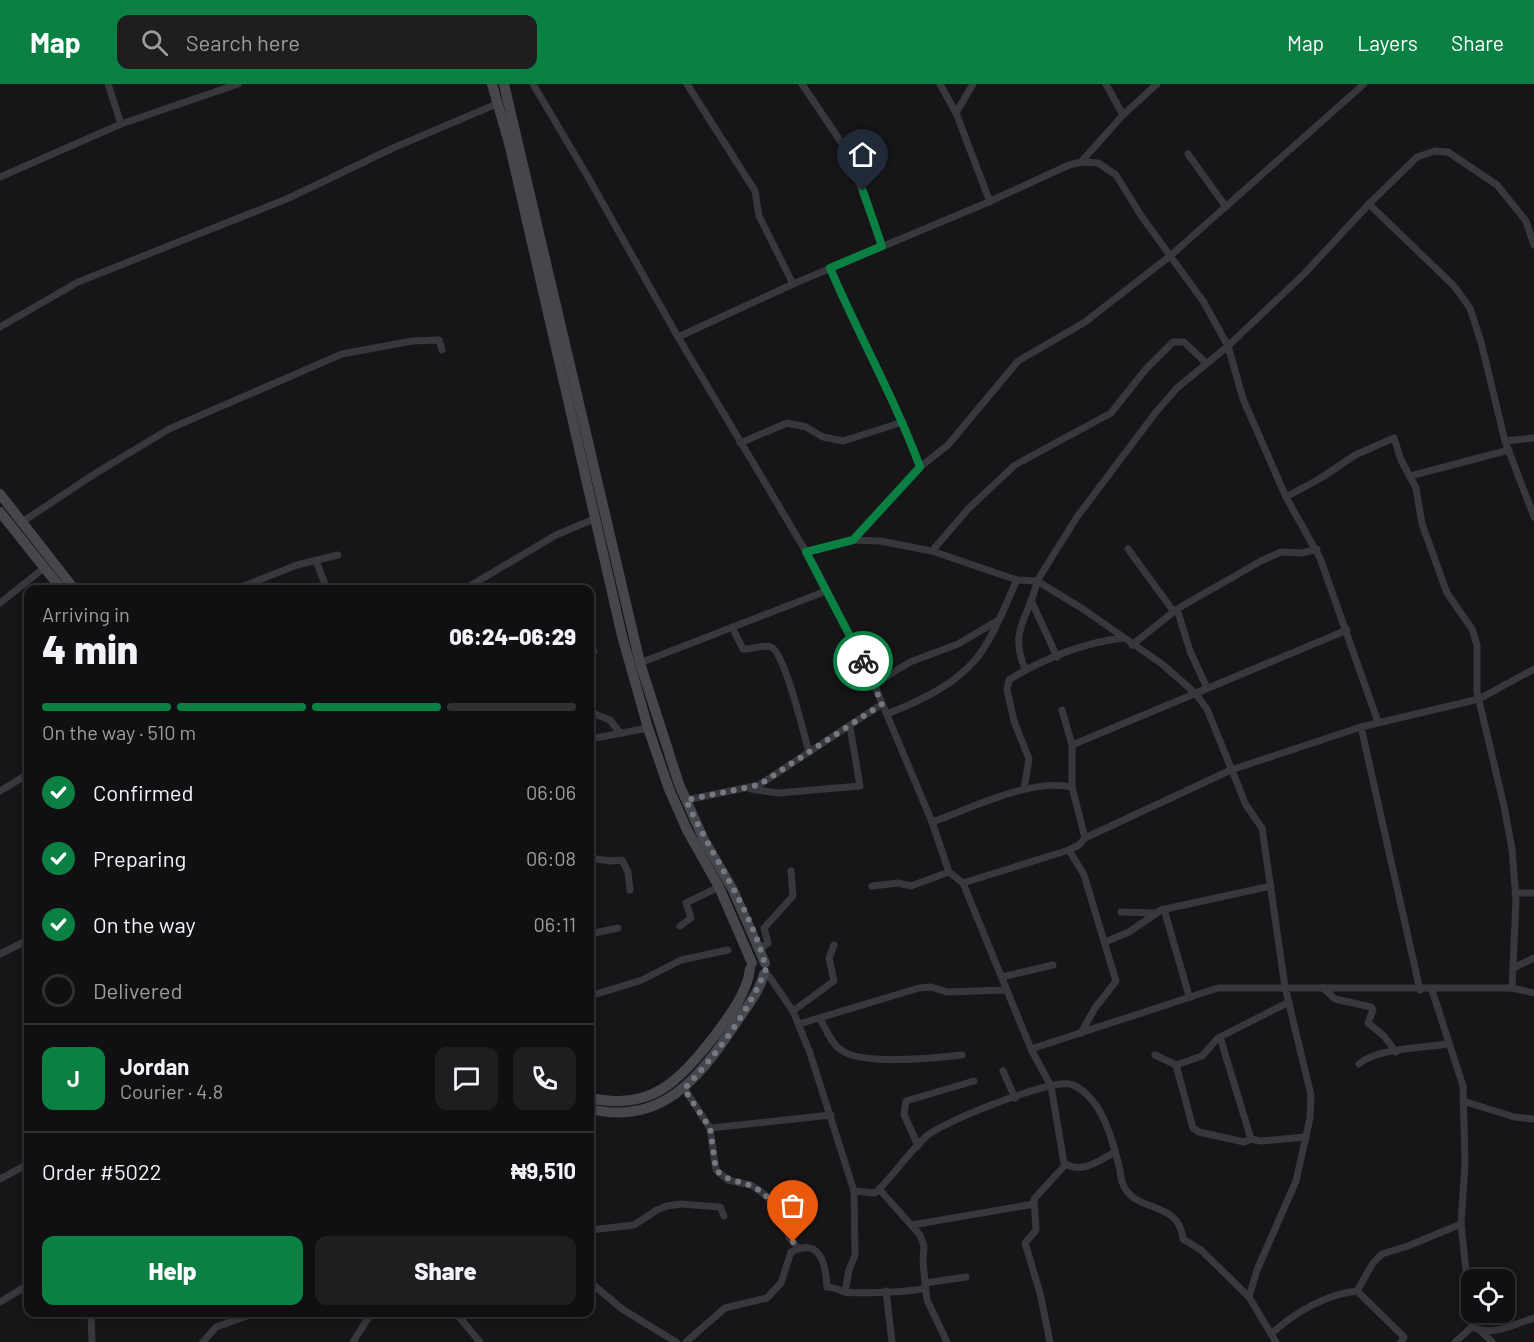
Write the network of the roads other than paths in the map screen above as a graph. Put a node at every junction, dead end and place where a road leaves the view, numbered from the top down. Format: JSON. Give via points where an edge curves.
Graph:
{"nodes":[{"id":1,"x":108,"y":84,"type":"edge"},
{"id":2,"x":238,"y":84,"type":"edge"},
{"id":3,"x":492,"y":84,"type":"edge"},
{"id":4,"x":504,"y":84,"type":"edge"},
{"id":5,"x":533,"y":84,"type":"edge"},
{"id":6,"x":687,"y":84,"type":"edge"},
{"id":7,"x":802,"y":84,"type":"edge"},
{"id":8,"x":940,"y":84,"type":"edge"},
{"id":9,"x":973,"y":84,"type":"edge"},
{"id":10,"x":1106,"y":84,"type":"edge"},
{"id":11,"x":1157,"y":84,"type":"edge"},
{"id":12,"x":1364,"y":84,"type":"edge"},
{"id":13,"x":499,"y":103,"type":"junction"},
{"id":14,"x":956,"y":113,"type":"junction"},
{"id":15,"x":1123,"y":115,"type":"junction"},
{"id":16,"x":121,"y":124,"type":"junction"},
{"id":17,"x":1188,"y":154,"type":"dead end"},
{"id":18,"x":1081,"y":162,"type":"junction"},
{"id":19,"x":0,"y":177,"type":"edge"},
{"id":20,"x":990,"y":202,"type":"junction"},
{"id":21,"x":1369,"y":204,"type":"junction"},
{"id":22,"x":1226,"y":207,"type":"junction"},
{"id":23,"x":1534,"y":245,"type":"edge"},
{"id":24,"x":882,"y":246,"type":"junction"},
{"id":25,"x":1170,"y":256,"type":"junction"},
{"id":26,"x":830,"y":268,"type":"junction"},
{"id":27,"x":793,"y":284,"type":"junction"},
{"id":28,"x":0,"y":327,"type":"edge"},
{"id":29,"x":678,"y":337,"type":"junction"},
{"id":30,"x":1228,"y":346,"type":"junction"},
{"id":31,"x":442,"y":350,"type":"dead end"},
{"id":32,"x":1206,"y":363,"type":"junction"},
{"id":33,"x":903,"y":422,"type":"junction"},
{"id":34,"x":1534,"y":438,"type":"edge"},
{"id":35,"x":1505,"y":441,"type":"junction"},
{"id":36,"x":740,"y":443,"type":"junction"},
{"id":37,"x":1509,"y":450,"type":"junction"},
{"id":38,"x":920,"y":467,"type":"junction"},
{"id":39,"x":1410,"y":476,"type":"junction"},
{"id":40,"x":0,"y":494,"type":"edge"},
{"id":41,"x":1286,"y":497,"type":"junction"},
{"id":42,"x":0,"y":513,"type":"edge"},
{"id":43,"x":1534,"y":517,"type":"edge"},
{"id":44,"x":594,"y":519,"type":"junction"},
{"id":45,"x":22,"y":522,"type":"junction"},
{"id":46,"x":853,"y":540,"type":"junction"},
{"id":47,"x":1128,"y":549,"type":"dead end"},
{"id":48,"x":1317,"y":549,"type":"junction"},
{"id":49,"x":932,"y":550,"type":"junction"},
{"id":50,"x":806,"y":552,"type":"junction"},
{"id":51,"x":338,"y":555,"type":"dead end"},
{"id":52,"x":316,"y":560,"type":"junction"},
{"id":53,"x":44,"y":568,"type":"junction"},
{"id":54,"x":1017,"y":580,"type":"junction"},
{"id":55,"x":1037,"y":581,"type":"junction"},
{"id":56,"x":58,"y":585,"type":"edge"},
{"id":57,"x":71,"y":585,"type":"edge"},
{"id":58,"x":244,"y":585,"type":"edge"},
{"id":59,"x":325,"y":585,"type":"edge"},
{"id":60,"x":472,"y":585,"type":"edge"},
{"id":61,"x":826,"y":591,"type":"junction"},
{"id":62,"x":1031,"y":600,"type":"junction"},
{"id":63,"x":0,"y":603,"type":"edge"},
{"id":64,"x":1175,"y":610,"type":"junction"},
{"id":65,"x":999,"y":620,"type":"junction"},
{"id":66,"x":732,"y":627,"type":"junction"},
{"id":67,"x":1347,"y":630,"type":"junction"},
{"id":68,"x":1124,"y":638,"type":"junction"},
{"id":69,"x":1132,"y":645,"type":"junction"},
{"id":70,"x":1057,"y":657,"type":"junction"},
{"id":71,"x":640,"y":663,"type":"junction"},
{"id":72,"x":1025,"y":669,"type":"junction"},
{"id":73,"x":1534,"y":669,"type":"edge"},
{"id":74,"x":874,"y":684,"type":"junction"},
{"id":75,"x":1207,"y":688,"type":"junction"},
{"id":76,"x":1195,"y":693,"type":"junction"},
{"id":77,"x":1479,"y":699,"type":"junction"},
{"id":78,"x":882,"y":704,"type":"junction"},
{"id":79,"x":1062,"y":710,"type":"dead end"},
{"id":80,"x":594,"y":714,"type":"edge"},
{"id":81,"x":887,"y":714,"type":"junction"},
{"id":82,"x":1378,"y":722,"type":"junction"},
{"id":83,"x":850,"y":727,"type":"junction"},
{"id":84,"x":1361,"y":727,"type":"junction"},
{"id":85,"x":648,"y":728,"type":"junction"},
{"id":86,"x":620,"y":733,"type":"junction"},
{"id":87,"x":594,"y":739,"type":"edge"},
{"id":88,"x":1072,"y":745,"type":"junction"},
{"id":89,"x":809,"y":752,"type":"junction"},
{"id":90,"x":1231,"y":770,"type":"junction"},
{"id":91,"x":24,"y":776,"type":"edge"},
{"id":92,"x":1072,"y":787,"type":"junction"},
{"id":93,"x":751,"y":789,"type":"junction"},
{"id":94,"x":1023,"y":789,"type":"junction"},
{"id":95,"x":0,"y":791,"type":"edge"},
{"id":96,"x":686,"y":800,"type":"junction"},
{"id":97,"x":932,"y":822,"type":"junction"},
{"id":98,"x":1085,"y":838,"type":"junction"},
{"id":99,"x":1069,"y":850,"type":"junction"},
{"id":100,"x":594,"y":858,"type":"edge"},
{"id":101,"x":791,"y":871,"type":"dead end"},
{"id":102,"x":949,"y":872,"type":"junction"},
{"id":103,"x":963,"y":883,"type":"junction"},
{"id":104,"x":872,"y":886,"type":"dead end"},
{"id":105,"x":1270,"y":886,"type":"junction"},
{"id":106,"x":719,"y":887,"type":"junction"},
{"id":107,"x":630,"y":890,"type":"dead end"},
{"id":108,"x":1534,"y":892,"type":"edge"},
{"id":109,"x":1515,"y":893,"type":"junction"},
{"id":110,"x":1164,"y":909,"type":"junction"},
{"id":111,"x":1121,"y":912,"type":"dead end"},
{"id":112,"x":1155,"y":912,"type":"junction"},
{"id":113,"x":680,"y":926,"type":"dead end"},
{"id":114,"x":618,"y":928,"type":"dead end"},
{"id":115,"x":594,"y":933,"type":"edge"},
{"id":116,"x":24,"y":942,"type":"edge"},
{"id":117,"x":1105,"y":942,"type":"junction"},
{"id":118,"x":834,"y":945,"type":"dead end"},
{"id":119,"x":760,"y":949,"type":"junction"},
{"id":120,"x":728,"y":950,"type":"dead end"},
{"id":121,"x":0,"y":954,"type":"edge"},
{"id":122,"x":1534,"y":958,"type":"edge"},
{"id":123,"x":1053,"y":964,"type":"dead end"},
{"id":124,"x":751,"y":966,"type":"junction"},
{"id":125,"x":1513,"y":968,"type":"junction"},
{"id":126,"x":765,"y":970,"type":"junction"},
{"id":127,"x":1002,"y":977,"type":"junction"},
{"id":128,"x":1285,"y":987,"type":"junction"},
{"id":129,"x":1323,"y":988,"type":"junction"},
{"id":130,"x":1512,"y":988,"type":"junction"},
{"id":131,"x":1006,"y":990,"type":"junction"},
{"id":132,"x":1420,"y":990,"type":"junction"},
{"id":133,"x":1432,"y":990,"type":"junction"},
{"id":134,"x":1534,"y":993,"type":"edge"},
{"id":135,"x":594,"y":995,"type":"edge"},
{"id":136,"x":1190,"y":996,"type":"junction"},
{"id":137,"x":1289,"y":1002,"type":"junction"},
{"id":138,"x":793,"y":1011,"type":"junction"},
{"id":139,"x":820,"y":1019,"type":"junction"},
{"id":140,"x":799,"y":1024,"type":"junction"},
{"id":141,"x":1081,"y":1033,"type":"junction"},
{"id":142,"x":1220,"y":1037,"type":"junction"},
{"id":143,"x":1448,"y":1044,"type":"junction"},
{"id":144,"x":1031,"y":1049,"type":"junction"},
{"id":145,"x":1396,"y":1052,"type":"junction"},
{"id":146,"x":963,"y":1055,"type":"dead end"},
{"id":147,"x":1155,"y":1055,"type":"dead end"},
{"id":148,"x":1359,"y":1064,"type":"dead end"},
{"id":149,"x":1176,"y":1065,"type":"junction"},
{"id":150,"x":1003,"y":1071,"type":"dead end"},
{"id":151,"x":974,"y":1082,"type":"dead end"},
{"id":152,"x":1051,"y":1086,"type":"junction"},
{"id":153,"x":684,"y":1089,"type":"junction"},
{"id":154,"x":594,"y":1098,"type":"edge"},
{"id":155,"x":1015,"y":1098,"type":"junction"},
{"id":156,"x":1464,"y":1101,"type":"junction"},
{"id":157,"x":594,"y":1109,"type":"edge"},
{"id":158,"x":831,"y":1115,"type":"junction"},
{"id":159,"x":1534,"y":1119,"type":"edge"},
{"id":160,"x":710,"y":1128,"type":"junction"},
{"id":161,"x":1306,"y":1137,"type":"junction"},
{"id":162,"x":1251,"y":1139,"type":"junction"},
{"id":163,"x":918,"y":1146,"type":"junction"},
{"id":164,"x":1115,"y":1152,"type":"junction"},
{"id":165,"x":1066,"y":1164,"type":"junction"},
{"id":166,"x":24,"y":1166,"type":"edge"},
{"id":167,"x":0,"y":1179,"type":"edge"},
{"id":168,"x":879,"y":1189,"type":"junction"},
{"id":169,"x":854,"y":1191,"type":"junction"},
{"id":170,"x":1034,"y":1203,"type":"junction"},
{"id":171,"x":724,"y":1216,"type":"dead end"},
{"id":172,"x":1461,"y":1224,"type":"junction"},
{"id":173,"x":912,"y":1225,"type":"junction"},
{"id":174,"x":594,"y":1230,"type":"edge"},
{"id":175,"x":798,"y":1248,"type":"junction"},
{"id":176,"x":966,"y":1277,"type":"dead end"},
{"id":177,"x":594,"y":1285,"type":"edge"},
{"id":178,"x":925,"y":1286,"type":"junction"},
{"id":179,"x":24,"y":1287,"type":"edge"},
{"id":180,"x":886,"y":1291,"type":"junction"},
{"id":181,"x":1358,"y":1291,"type":"junction"},
{"id":182,"x":845,"y":1292,"type":"junction"},
{"id":183,"x":1249,"y":1297,"type":"junction"},
{"id":184,"x":0,"y":1302,"type":"edge"},
{"id":185,"x":92,"y":1317,"type":"edge"},
{"id":186,"x":244,"y":1317,"type":"edge"},
{"id":187,"x":369,"y":1317,"type":"edge"},
{"id":188,"x":459,"y":1317,"type":"edge"},
{"id":189,"x":464,"y":1317,"type":"edge"},
{"id":190,"x":1534,"y":1318,"type":"edge"},
{"id":191,"x":462,"y":1320,"type":"junction"},
{"id":192,"x":1472,"y":1327,"type":"junction"},
{"id":193,"x":1481,"y":1331,"type":"junction"},
{"id":194,"x":1494,"y":1331,"type":"junction"},
{"id":195,"x":1274,"y":1339,"type":"edge"},
{"id":196,"x":92,"y":1342,"type":"edge"},
{"id":197,"x":203,"y":1342,"type":"edge"},
{"id":198,"x":353,"y":1342,"type":"edge"},
{"id":199,"x":480,"y":1342,"type":"edge"},
{"id":200,"x":676,"y":1342,"type":"edge"},
{"id":201,"x":686,"y":1342,"type":"edge"},
{"id":202,"x":892,"y":1342,"type":"edge"},
{"id":203,"x":947,"y":1342,"type":"edge"},
{"id":204,"x":1050,"y":1342,"type":"edge"},
{"id":205,"x":1401,"y":1342,"type":"edge"},
{"id":206,"x":1455,"y":1342,"type":"edge"},
{"id":207,"x":1492,"y":1342,"type":"edge"}],
"edges":[{"from":1,"to":16,"type":"street"},
{"from":2,"to":16,"type":"street"},
{"from":3,"to":13,"type":"street"},
{"from":4,"to":71,"type":"street"},
{"from":5,"to":29,"type":"street"},
{"from":6,"to":27,"type":"street","via":[[755,191],[759,216]]},
{"from":7,"to":24,"type":"street","via":[[849,154]]},
{"from":8,"to":14,"type":"street"},
{"from":9,"to":14,"type":"street"},
{"from":10,"to":15,"type":"street"},
{"from":11,"to":15,"type":"street"},
{"from":12,"to":22,"type":"street"},
{"from":13,"to":28,"type":"street","via":[[289,198],[78,282]]},
{"from":13,"to":44,"type":"street"},
{"from":14,"to":20,"type":"street"},
{"from":15,"to":18,"type":"street"},
{"from":16,"to":19,"type":"street"},
{"from":17,"to":22,"type":"street"},
{"from":18,"to":20,"type":"street"},
{"from":18,"to":25,"type":"street","via":[[1098,163],[1116,175]]},
{"from":20,"to":24,"type":"street"},
{"from":21,"to":23,"type":"street","via":[[1417,157],[1435,151],[1448,152],[1497,185],[1526,221]]},
{"from":21,"to":30,"type":"street","via":[[1304,274]]},
{"from":21,"to":35,"type":"street","via":[[1454,286],[1470,308]]},
{"from":22,"to":25,"type":"street"},
{"from":24,"to":26,"type":"street"},
{"from":25,"to":30,"type":"street","via":[[1203,301]]},
{"from":25,"to":38,"type":"street","via":[[1084,321],[1018,361],[948,445]]},
{"from":26,"to":27,"type":"street"},
{"from":26,"to":33,"type":"street"},
{"from":27,"to":29,"type":"street"},
{"from":29,"to":36,"type":"street"},
{"from":30,"to":32,"type":"street"},
{"from":30,"to":41,"type":"street","via":[[1243,399]]},
{"from":31,"to":45,"type":"street","via":[[439,340],[412,341],[342,354],[169,429]]},
{"from":32,"to":49,"type":"street","via":[[1184,342],[1173,342],[1111,413],[1015,465],[968,508]]},
{"from":32,"to":55,"type":"street","via":[[1156,411],[1077,517]]},
{"from":33,"to":36,"type":"street","via":[[843,441],[787,423]]},
{"from":33,"to":38,"type":"street"},
{"from":34,"to":35,"type":"street"},
{"from":35,"to":37,"type":"street"},
{"from":36,"to":50,"type":"street"},
{"from":37,"to":39,"type":"street"},
{"from":37,"to":43,"type":"street"},
{"from":38,"to":46,"type":"street"},
{"from":39,"to":41,"type":"street","via":[[1393,438],[1355,455]]},
{"from":39,"to":77,"type":"street","via":[[1422,524],[1447,593],[1475,636]]},
{"from":40,"to":45,"type":"street"},
{"from":41,"to":48,"type":"street"},
{"from":42,"to":53,"type":"street"},
{"from":44,"to":60,"type":"street","via":[[556,535]]},
{"from":44,"to":85,"type":"street"},
{"from":45,"to":57,"type":"street"},
{"from":46,"to":49,"type":"street"},
{"from":46,"to":50,"type":"street"},
{"from":47,"to":64,"type":"street"},
{"from":48,"to":64,"type":"street","via":[[1271,556]]},
{"from":48,"to":67,"type":"street"},
{"from":49,"to":54,"type":"street"},
{"from":50,"to":61,"type":"street"},
{"from":51,"to":52,"type":"street"},
{"from":52,"to":58,"type":"street"},
{"from":52,"to":59,"type":"street"},
{"from":53,"to":56,"type":"street"},
{"from":53,"to":63,"type":"street"},
{"from":54,"to":55,"type":"street"},
{"from":54,"to":65,"type":"street"},
{"from":55,"to":62,"type":"street"},
{"from":55,"to":68,"type":"street"},
{"from":61,"to":66,"type":"street"},
{"from":61,"to":74,"type":"street"},
{"from":62,"to":70,"type":"street"},
{"from":62,"to":72,"type":"street","via":[[1017,651]]},
{"from":64,"to":69,"type":"street"},
{"from":64,"to":75,"type":"street"},
{"from":65,"to":74,"type":"street","via":[[958,644],[910,662]]},
{"from":65,"to":81,"type":"street","via":[[972,663],[927,698]]},
{"from":66,"to":71,"type":"street"},
{"from":66,"to":89,"type":"street","via":[[743,649],[768,646],[775,651],[792,690]]},
{"from":67,"to":75,"type":"street"},
{"from":67,"to":82,"type":"street"},
{"from":68,"to":69,"type":"street"},
{"from":68,"to":70,"type":"street","via":[[1093,642]]},
{"from":69,"to":76,"type":"street","via":[[1162,664]]},
{"from":70,"to":72,"type":"street"},
{"from":71,"to":96,"type":"street"},
{"from":72,"to":94,"type":"street","via":[[1009,680],[1007,690],[1029,759]]},
{"from":73,"to":77,"type":"street"},
{"from":74,"to":78,"type":"street"},
{"from":75,"to":76,"type":"street"},
{"from":76,"to":88,"type":"street"},
{"from":76,"to":90,"type":"street","via":[[1207,710]]},
{"from":77,"to":82,"type":"street"},
{"from":77,"to":109,"type":"street","via":[[1509,832]]},
{"from":78,"to":81,"type":"street"},
{"from":78,"to":83,"type":"street"},
{"from":79,"to":88,"type":"street"},
{"from":80,"to":86,"type":"street","via":[[610,720]]},
{"from":81,"to":97,"type":"street"},
{"from":82,"to":84,"type":"street"},
{"from":83,"to":89,"type":"street"},
{"from":83,"to":93,"type":"street","via":[[860,786],[778,793]]},
{"from":84,"to":90,"type":"street"},
{"from":84,"to":132,"type":"street"},
{"from":85,"to":86,"type":"street"},
{"from":85,"to":106,"type":"street","via":[[687,830]]},
{"from":86,"to":87,"type":"street"},
{"from":88,"to":92,"type":"street"},
{"from":89,"to":93,"type":"street"},
{"from":90,"to":98,"type":"street"},
{"from":90,"to":105,"type":"street","via":[[1246,805],[1262,828]]},
{"from":91,"to":95,"type":"street"},
{"from":92,"to":94,"type":"street"},
{"from":92,"to":98,"type":"street"},
{"from":93,"to":96,"type":"street"},
{"from":94,"to":97,"type":"street"},
{"from":96,"to":119,"type":"street"},
{"from":97,"to":102,"type":"street"},
{"from":98,"to":99,"type":"street"},
{"from":99,"to":103,"type":"street"},
{"from":99,"to":117,"type":"street","via":[[1084,875]]},
{"from":100,"to":107,"type":"street","via":[[622,860]]},
{"from":101,"to":119,"type":"street","via":[[793,896],[764,928],[768,943]]},
{"from":102,"to":103,"type":"street"},
{"from":102,"to":104,"type":"street","via":[[911,886]]},
{"from":103,"to":127,"type":"street"},
{"from":105,"to":110,"type":"street"},
{"from":105,"to":128,"type":"street"},
{"from":106,"to":113,"type":"street","via":[[688,901],[690,921]]},
{"from":106,"to":124,"type":"street"},
{"from":108,"to":109,"type":"street"},
{"from":109,"to":125,"type":"street"},
{"from":110,"to":112,"type":"street"},
{"from":110,"to":136,"type":"street"},
{"from":111,"to":112,"type":"street"},
{"from":112,"to":117,"type":"street","via":[[1129,932]]},
{"from":114,"to":115,"type":"street"},
{"from":116,"to":121,"type":"street"},
{"from":117,"to":141,"type":"street","via":[[1116,981]]},
{"from":118,"to":138,"type":"street","via":[[829,958],[834,981]]},
{"from":119,"to":126,"type":"street"},
{"from":120,"to":135,"type":"street","via":[[681,960],[642,980]]},
{"from":122,"to":125,"type":"street"},
{"from":123,"to":127,"type":"street"},
{"from":124,"to":126,"type":"street","via":[[758,960]]},
{"from":124,"to":154,"type":"street","via":[[747,984],[730,1015],[698,1059],[676,1080],[633,1101]]},
{"from":125,"to":130,"type":"street"},
{"from":126,"to":138,"type":"street"},
{"from":126,"to":153,"type":"street","via":[[747,1006]]},
{"from":127,"to":131,"type":"street"},
{"from":128,"to":129,"type":"street"},
{"from":128,"to":136,"type":"street","via":[[1227,987]]},
{"from":128,"to":137,"type":"street"},
{"from":129,"to":132,"type":"street"},
{"from":129,"to":145,"type":"street","via":[[1335,999],[1371,1007],[1368,1023]]},
{"from":130,"to":133,"type":"street"},
{"from":130,"to":134,"type":"street"},
{"from":131,"to":139,"type":"street","via":[[947,992],[926,987]]},
{"from":131,"to":144,"type":"street"},
{"from":132,"to":133,"type":"street"},
{"from":133,"to":143,"type":"street"},
{"from":136,"to":141,"type":"street"},
{"from":137,"to":142,"type":"street"},
{"from":137,"to":161,"type":"street","via":[[1311,1095]]},
{"from":138,"to":140,"type":"street"},
{"from":139,"to":140,"type":"street"},
{"from":139,"to":146,"type":"street","via":[[834,1042],[849,1054],[903,1061]]},
{"from":140,"to":158,"type":"street"},
{"from":141,"to":144,"type":"street"},
{"from":142,"to":149,"type":"street","via":[[1203,1055]]},
{"from":142,"to":162,"type":"street"},
{"from":143,"to":145,"type":"street"},
{"from":143,"to":156,"type":"street","via":[[1461,1077]]},
{"from":144,"to":152,"type":"street"},
{"from":145,"to":148,"type":"street"},
{"from":147,"to":149,"type":"street"},
{"from":149,"to":162,"type":"street","via":[[1194,1129],[1244,1142]]},
{"from":150,"to":155,"type":"street"},
{"from":151,"to":163,"type":"street","via":[[906,1101],[904,1114]]},
{"from":152,"to":155,"type":"street"},
{"from":152,"to":164,"type":"street","via":[[1076,1086],[1093,1100]]},
{"from":152,"to":165,"type":"street"},
{"from":153,"to":157,"type":"street","via":[[632,1113]]},
{"from":153,"to":160,"type":"street"},
{"from":155,"to":163,"type":"street","via":[[941,1128]]},
{"from":156,"to":159,"type":"street","via":[[1514,1117]]},
{"from":156,"to":172,"type":"street"},
{"from":158,"to":160,"type":"street"},
{"from":158,"to":169,"type":"street"},
{"from":160,"to":175,"type":"street","via":[[716,1170],[728,1180],[751,1185],[763,1193],[782,1212],[789,1237]]},
{"from":161,"to":162,"type":"street"},
{"from":161,"to":183,"type":"street","via":[[1296,1181]]},
{"from":163,"to":168,"type":"street"},
{"from":164,"to":165,"type":"street","via":[[1091,1166]]},
{"from":164,"to":183,"type":"street","via":[[1123,1185],[1129,1193],[1172,1215],[1183,1239]]},
{"from":165,"to":170,"type":"street","via":[[1045,1184]]},
{"from":166,"to":167,"type":"street"},
{"from":168,"to":169,"type":"street","via":[[870,1194]]},
{"from":168,"to":173,"type":"street"},
{"from":169,"to":182,"type":"street","via":[[855,1255]]},
{"from":170,"to":173,"type":"street"},
{"from":170,"to":204,"type":"street","via":[[1036,1230],[1025,1243]]},
{"from":171,"to":174,"type":"street","via":[[720,1207],[681,1204],[657,1210],[634,1225]]},
{"from":172,"to":181,"type":"street","via":[[1382,1254]]},
{"from":172,"to":192,"type":"street"},
{"from":173,"to":178,"type":"street","via":[[924,1246]]},
{"from":175,"to":182,"type":"street","via":[[811,1247],[816,1251],[824,1263],[827,1287]]},
{"from":175,"to":201,"type":"street","via":[[790,1252],[781,1283],[767,1298],[725,1308]]},
{"from":176,"to":178,"type":"street"},
{"from":177,"to":200,"type":"street","via":[[622,1309]]},
{"from":178,"to":180,"type":"street","via":[[908,1293]]},
{"from":178,"to":203,"type":"street","via":[[927,1300]]},
{"from":179,"to":184,"type":"street"},
{"from":180,"to":182,"type":"street"},
{"from":180,"to":202,"type":"street"},
{"from":181,"to":195,"type":"street","via":[[1332,1294],[1292,1317]]},
{"from":181,"to":205,"type":"street","via":[[1404,1337]]},
{"from":183,"to":195,"type":"street"},
{"from":185,"to":196,"type":"street"},
{"from":186,"to":197,"type":"street","via":[[216,1327]]},
{"from":187,"to":198,"type":"street"},
{"from":188,"to":191,"type":"street"},
{"from":189,"to":191,"type":"street"},
{"from":190,"to":194,"type":"street"},
{"from":191,"to":199,"type":"street"},
{"from":192,"to":193,"type":"street"},
{"from":192,"to":206,"type":"street"},
{"from":193,"to":194,"type":"street"},
{"from":193,"to":207,"type":"street"},
{"from":194,"to":207,"type":"street"}]}
